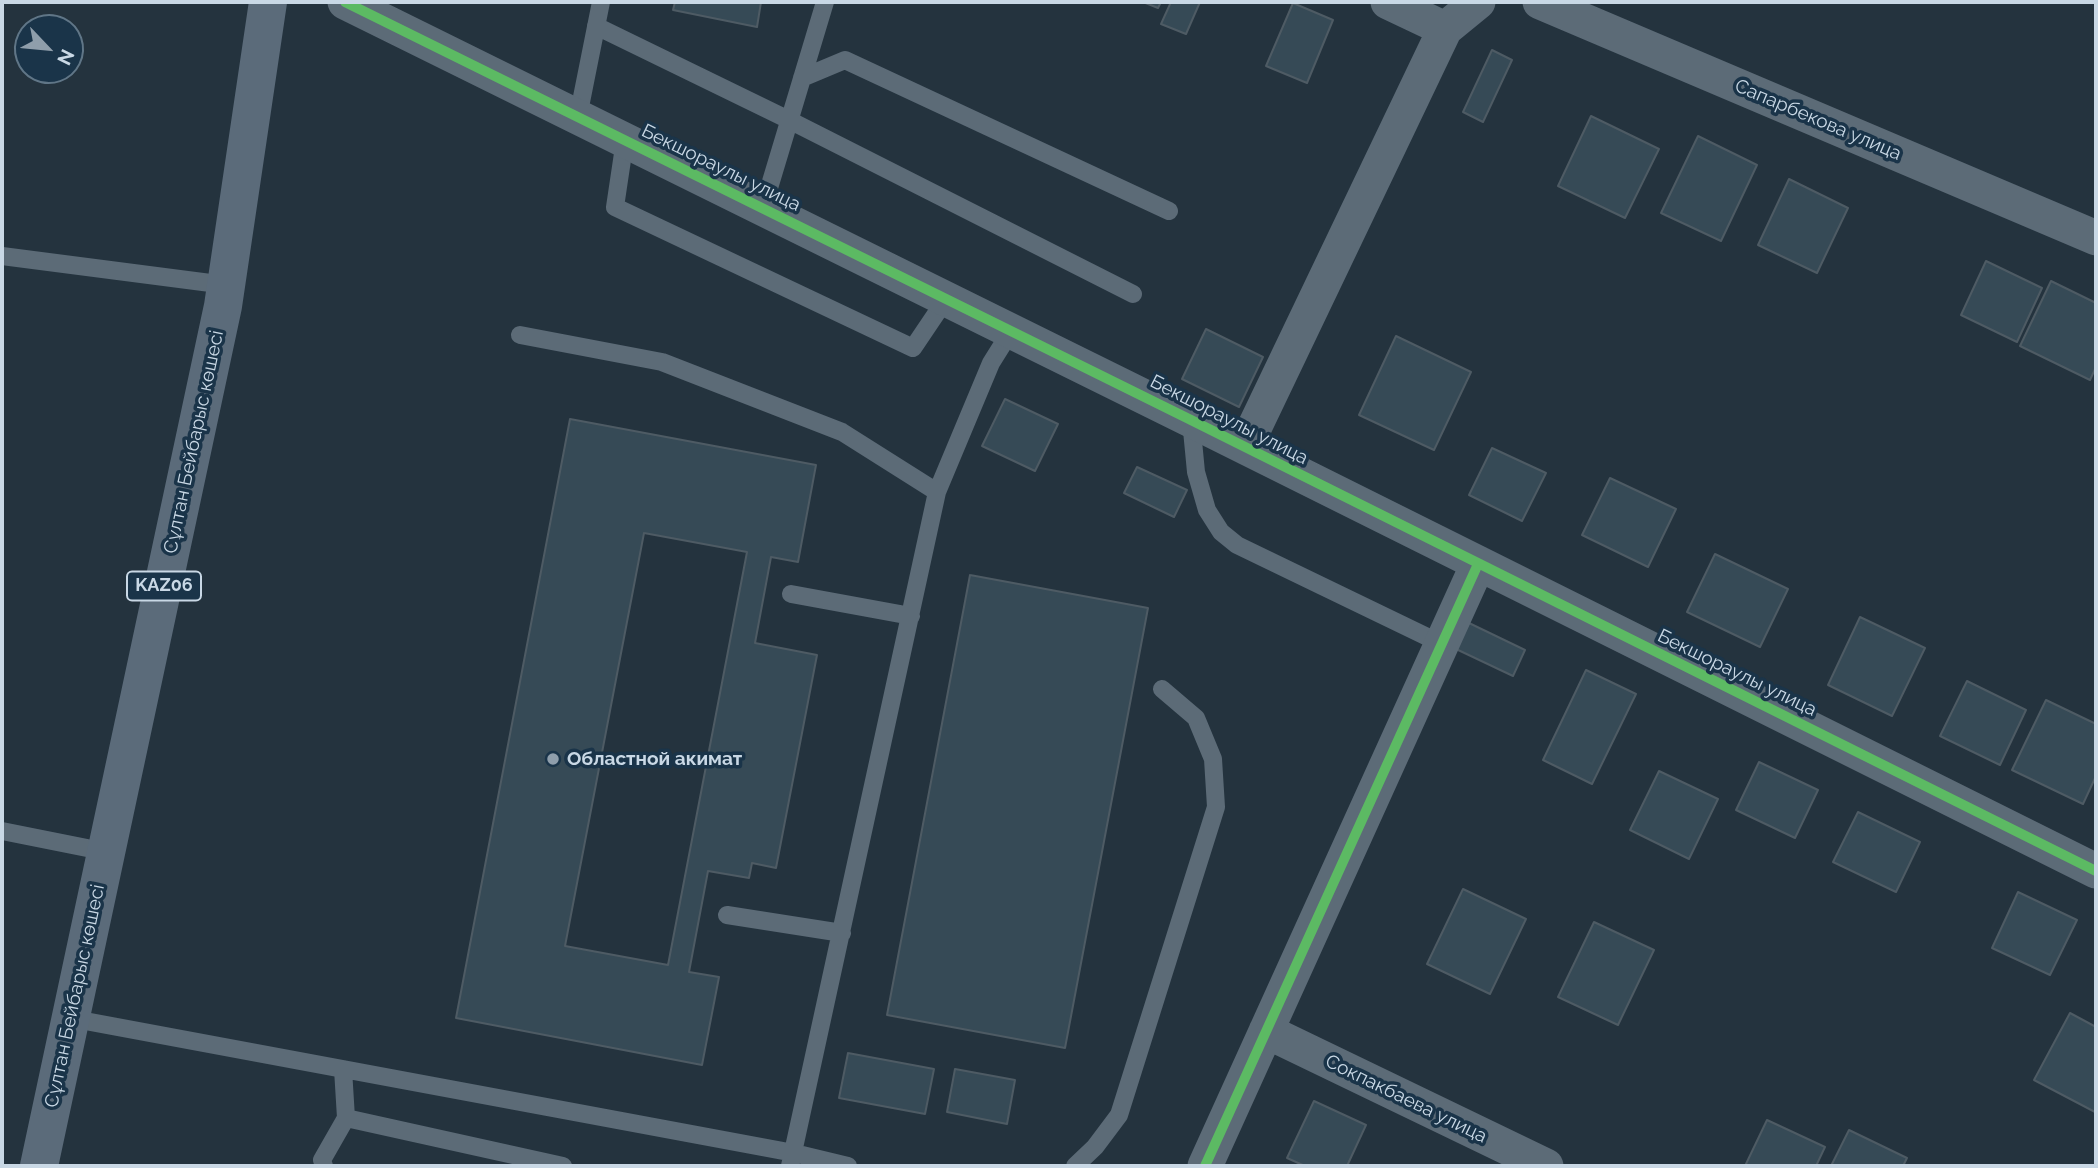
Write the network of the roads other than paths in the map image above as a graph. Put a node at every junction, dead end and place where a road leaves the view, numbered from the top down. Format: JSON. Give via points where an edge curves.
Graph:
{"nodes":[{"id":1,"x":268,"y":2,"type":"edge"},
{"id":2,"x":345,"y":2,"type":"edge"},
{"id":3,"x":601,"y":2,"type":"edge"},
{"id":4,"x":825,"y":2,"type":"edge"},
{"id":5,"x":1388,"y":2,"type":"edge"},
{"id":6,"x":1478,"y":2,"type":"edge"},
{"id":7,"x":1540,"y":2,"type":"edge"},
{"id":8,"x":596,"y":26,"type":"junction"},
{"id":9,"x":1445,"y":29,"type":"junction"},
{"id":10,"x":802,"y":78,"type":"junction"},
{"id":11,"x":578,"y":117,"type":"junction"},
{"id":12,"x":789,"y":120,"type":"junction"},
{"id":13,"x":625,"y":140,"type":"junction"},
{"id":14,"x":762,"y":208,"type":"junction"},
{"id":15,"x":1169,"y":211,"type":"dead end"},
{"id":16,"x":2096,"y":238,"type":"edge"},
{"id":17,"x":2,"y":256,"type":"edge"},
{"id":18,"x":226,"y":285,"type":"junction"},
{"id":19,"x":1133,"y":294,"type":"dead end"},
{"id":20,"x":946,"y":299,"type":"junction"},
{"id":21,"x":1012,"y":331,"type":"junction"},
{"id":22,"x":520,"y":335,"type":"dead end"},
{"id":23,"x":1191,"y":419,"type":"junction"},
{"id":24,"x":1245,"y":447,"type":"junction"},
{"id":25,"x":937,"y":492,"type":"junction"},
{"id":26,"x":1478,"y":564,"type":"junction"},
{"id":27,"x":790,"y":594,"type":"dead end"},
{"id":28,"x":911,"y":616,"type":"junction"},
{"id":29,"x":1442,"y":644,"type":"junction"},
{"id":30,"x":1163,"y":689,"type":"dead end"},
{"id":31,"x":2,"y":831,"type":"edge"},
{"id":32,"x":107,"y":852,"type":"junction"},
{"id":33,"x":2096,"y":871,"type":"edge"},
{"id":34,"x":727,"y":915,"type":"dead end"},
{"id":35,"x":842,"y":933,"type":"junction"},
{"id":36,"x":69,"y":1018,"type":"junction"},
{"id":37,"x":1266,"y":1031,"type":"junction"},
{"id":38,"x":343,"y":1069,"type":"junction"},
{"id":39,"x":346,"y":1118,"type":"junction"},
{"id":40,"x":1505,"y":1157,"type":"edge"},
{"id":41,"x":792,"y":1159,"type":"edge"},
{"id":42,"x":39,"y":1166,"type":"edge"},
{"id":43,"x":324,"y":1166,"type":"edge"},
{"id":44,"x":563,"y":1166,"type":"edge"},
{"id":45,"x":848,"y":1166,"type":"edge"},
{"id":46,"x":1075,"y":1166,"type":"edge"},
{"id":47,"x":1205,"y":1166,"type":"edge"},
{"id":48,"x":1546,"y":1166,"type":"edge"}],
"edges":[{"from":1,"to":18,"type":"main road","name":"Сұлтан Бейбарыс көшесі","number":"KAZ06"},
{"from":2,"to":11,"type":"street","name":"Бекшораулы улица"},
{"from":3,"to":8,"type":"lane"},
{"from":4,"to":10,"type":"lane"},
{"from":5,"to":9,"type":"street"},
{"from":6,"to":9,"type":"street"},
{"from":7,"to":16,"type":"street","name":"Сапарбекова улица"},
{"from":8,"to":11,"type":"lane"},
{"from":8,"to":12,"type":"lane"},
{"from":9,"to":24,"type":"street"},
{"from":10,"to":12,"type":"lane"},
{"from":10,"to":15,"type":"lane","via":[[845,60]]},
{"from":11,"to":13,"type":"street","name":"Бекшораулы улица"},
{"from":12,"to":14,"type":"lane"},
{"from":12,"to":19,"type":"lane"},
{"from":13,"to":14,"type":"street","name":"Бекшораулы улица"},
{"from":13,"to":20,"type":"lane","via":[[615,207],[913,348]]},
{"from":14,"to":20,"type":"street","name":"Бекшораулы улица"},
{"from":17,"to":18,"type":"lane"},
{"from":18,"to":32,"type":"main road","name":"Сұлтан Бейбарыс көшесі","number":"KAZ06"},
{"from":20,"to":21,"type":"street","name":"Бекшораулы улица"},
{"from":21,"to":23,"type":"street","name":"Бекшораулы улица"},
{"from":21,"to":25,"type":"lane","via":[[991,363]]},
{"from":22,"to":25,"type":"lane","via":[[662,362],[842,432]]},
{"from":23,"to":24,"type":"street","name":"Бекшораулы улица"},
{"from":23,"to":29,"type":"lane","via":[[1196,472],[1208,510],[1221,532],[1237,545]]},
{"from":24,"to":26,"type":"street","name":"Бекшораулы улица"},
{"from":25,"to":28,"type":"lane"},
{"from":26,"to":29,"type":"street"},
{"from":26,"to":33,"type":"street","name":"Бекшораулы улица"},
{"from":27,"to":28,"type":"lane"},
{"from":28,"to":35,"type":"lane"},
{"from":29,"to":37,"type":"street"},
{"from":30,"to":46,"type":"lane","via":[[1196,718],[1213,759],[1216,807],[1119,1115]]},
{"from":31,"to":32,"type":"lane"},
{"from":32,"to":36,"type":"main road","name":"Сұлтан Бейбарыс көшесі","number":"KAZ06"},
{"from":34,"to":35,"type":"lane"},
{"from":35,"to":41,"type":"lane"},
{"from":36,"to":38,"type":"lane"},
{"from":36,"to":42,"type":"main road","name":"Сұлтан Бейбарыс көшесі","number":"KAZ06"},
{"from":37,"to":40,"type":"street","name":"Сокпакбаева улица"},
{"from":37,"to":47,"type":"street"},
{"from":38,"to":39,"type":"lane"},
{"from":38,"to":41,"type":"lane"},
{"from":39,"to":43,"type":"lane","via":[[322,1160]]},
{"from":39,"to":44,"type":"lane"},
{"from":40,"to":48,"type":"street","name":"Сокпакбаева улица"},
{"from":41,"to":45,"type":"lane"}]}
